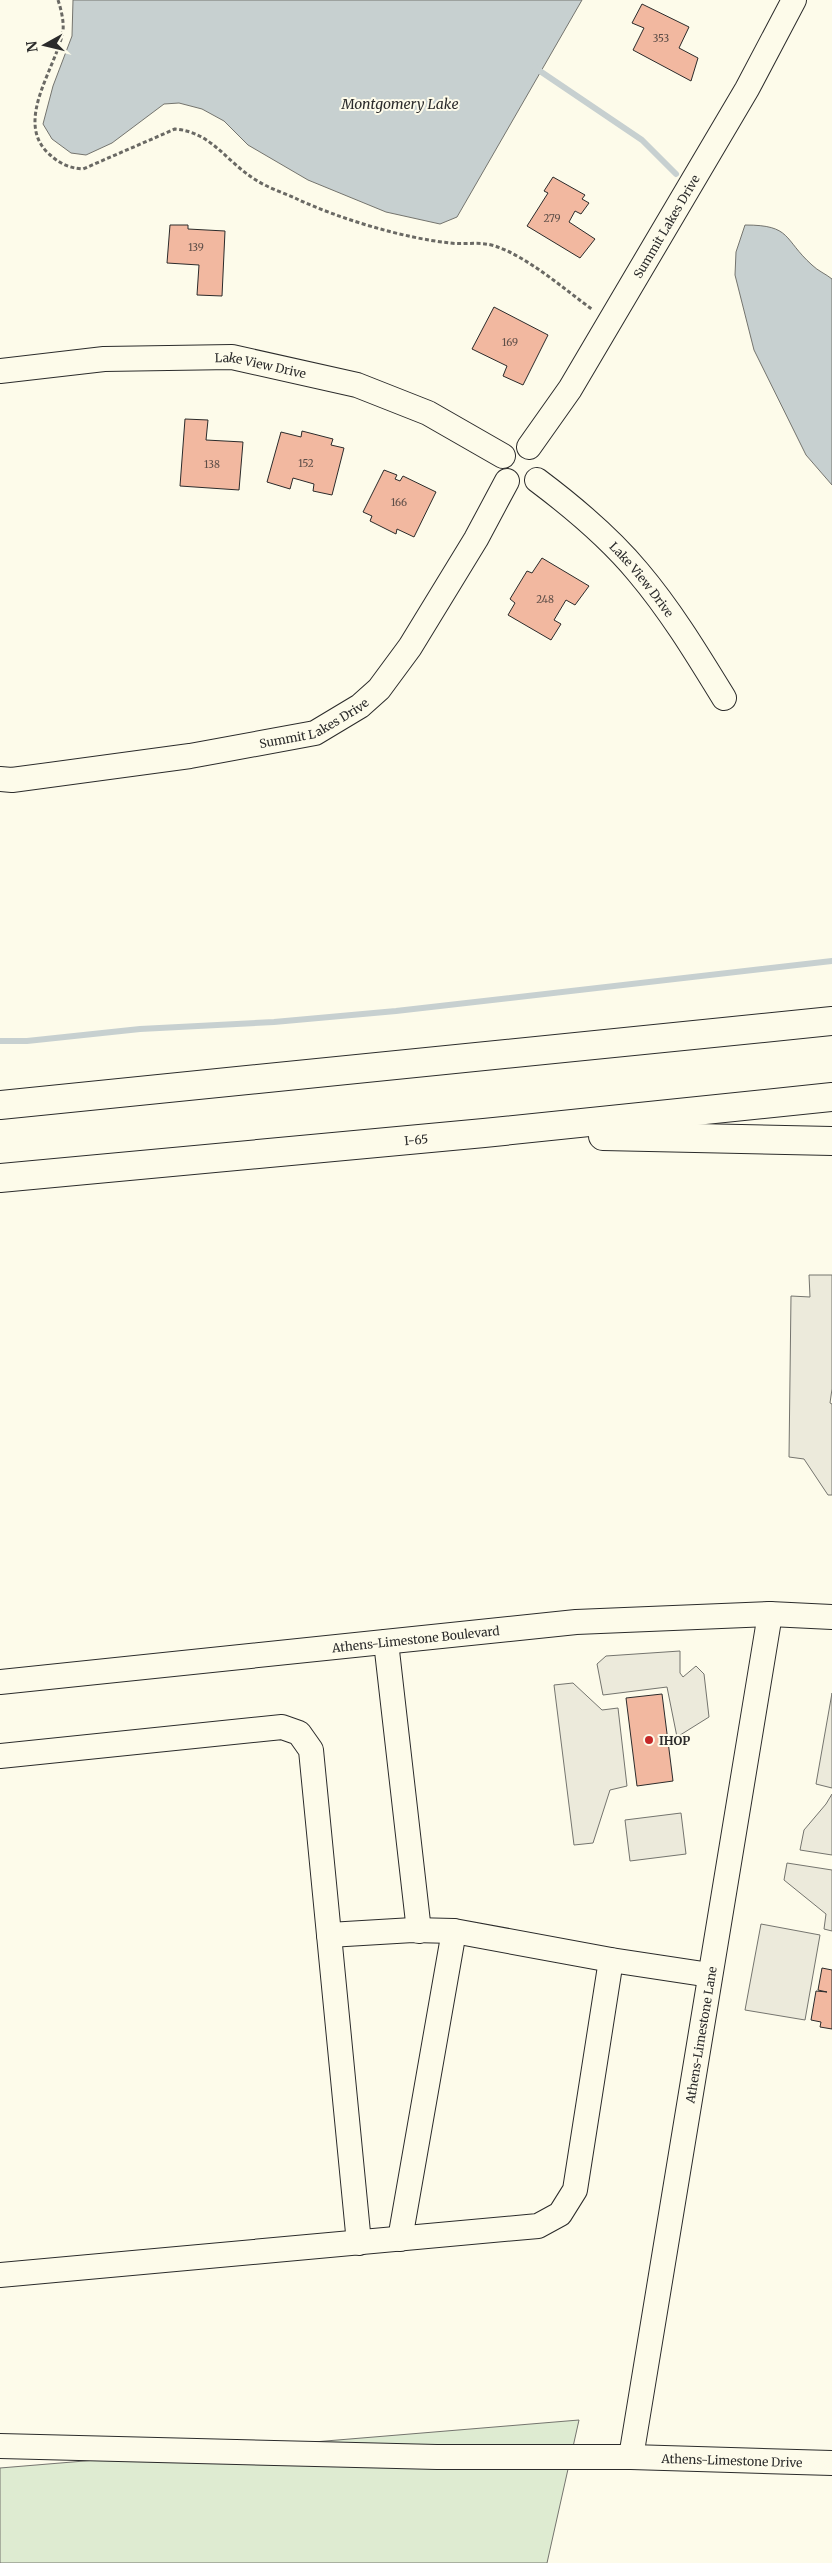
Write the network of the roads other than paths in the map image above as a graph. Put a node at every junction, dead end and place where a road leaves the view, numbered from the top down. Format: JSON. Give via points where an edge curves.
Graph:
{"nodes":[{"id":1,"x":794,"y":0,"type":"edge"},
{"id":2,"x":0,"y":371,"type":"edge"},
{"id":3,"x":529,"y":447,"type":"junction"},
{"id":4,"x":503,"y":456,"type":"junction"},
{"id":5,"x":536,"y":480,"type":"junction"},
{"id":6,"x":507,"y":481,"type":"junction"},
{"id":7,"x":724,"y":698,"type":"dead end"},
{"id":8,"x":0,"y":778,"type":"edge"},
{"id":9,"x":832,"y":1009,"type":"edge"},
{"id":10,"x":832,"y":1021,"type":"edge"},
{"id":11,"x":754,"y":1028,"type":"junction"},
{"id":12,"x":832,"y":1097,"type":"edge"},
{"id":13,"x":0,"y":1105,"type":"edge"},
{"id":14,"x":484,"y":1133,"type":"junction"},
{"id":15,"x":832,"y":1140,"type":"edge"},
{"id":16,"x":0,"y":1178,"type":"edge"},
{"id":17,"x":770,"y":1614,"type":"junction"},
{"id":18,"x":832,"y":1617,"type":"edge"},
{"id":19,"x":386,"y":1642,"type":"junction"},
{"id":20,"x":0,"y":1682,"type":"edge"},
{"id":21,"x":0,"y":1756,"type":"edge"},
{"id":22,"x":419,"y":1930,"type":"junction"},
{"id":23,"x":454,"y":1931,"type":"junction"},
{"id":24,"x":329,"y":1935,"type":"junction"},
{"id":25,"x":611,"y":1960,"type":"junction"},
{"id":26,"x":710,"y":1975,"type":"junction"},
{"id":27,"x":400,"y":2239,"type":"junction"},
{"id":28,"x":359,"y":2243,"type":"junction"},
{"id":29,"x":0,"y":2275,"type":"edge"},
{"id":30,"x":0,"y":2446,"type":"edge"},
{"id":31,"x":632,"y":2457,"type":"junction"},
{"id":32,"x":832,"y":2463,"type":"edge"}],
"edges":[{"from":1,"to":3,"type":"street","name":"Summit Lakes Drive","via":[[747,89],[570,389]]},
{"from":2,"to":4,"type":"street","name":"Lake View Drive","via":[[104,359],[232,357],[357,385],[428,413]]},
{"from":3,"to":4,"type":"street","via":[[517,446]]},
{"from":3,"to":5,"type":"street","via":[[535,450],[542,462]]},
{"from":4,"to":6,"type":"street","via":[[501,469]]},
{"from":5,"to":6,"type":"street","via":[[525,487]]},
{"from":5,"to":7,"type":"street","name":"Lake View Drive","via":[[578,511],[637,571],[681,629]]},
{"from":6,"to":8,"type":"street","name":"Summit Lakes Drive","via":[[410,647],[379,689],[360,706],[315,733],[190,756],[12,780]]},
{"from":9,"to":11,"type":"highway"},
{"from":10,"to":11,"type":"highway"},
{"from":11,"to":13,"type":"highway"},
{"from":12,"to":14,"type":"highway","name":"I-65"},
{"from":14,"to":15,"type":"highway"},
{"from":14,"to":16,"type":"highway","name":"I-65"},
{"from":17,"to":18,"type":"street","name":"Athens-Limestone Boulevard"},
{"from":17,"to":19,"type":"street","name":"Athens-Limestone Boulevard","via":[[576,1622]]},
{"from":17,"to":26,"type":"street","name":"Athens-Limestone Lane"},
{"from":19,"to":20,"type":"street","name":"Athens-Limestone Boulevard"},
{"from":19,"to":22,"type":"street"},
{"from":21,"to":24,"type":"street","via":[[282,1727],[299,1733],[311,1750]]},
{"from":22,"to":23,"type":"street"},
{"from":22,"to":24,"type":"street"},
{"from":23,"to":25,"type":"street"},
{"from":23,"to":27,"type":"street"},
{"from":24,"to":28,"type":"street"},
{"from":25,"to":26,"type":"street"},
{"from":25,"to":27,"type":"street","via":[[575,2190],[560,2214],[538,2226]]},
{"from":26,"to":31,"type":"street","name":"Athens-Limestone Lane"},
{"from":27,"to":28,"type":"street"},
{"from":28,"to":29,"type":"street"},
{"from":30,"to":31,"type":"street","name":"Athens-Limestone Drive","via":[[437,2457]]},
{"from":31,"to":32,"type":"street","name":"Athens-Limestone Drive"}]}
